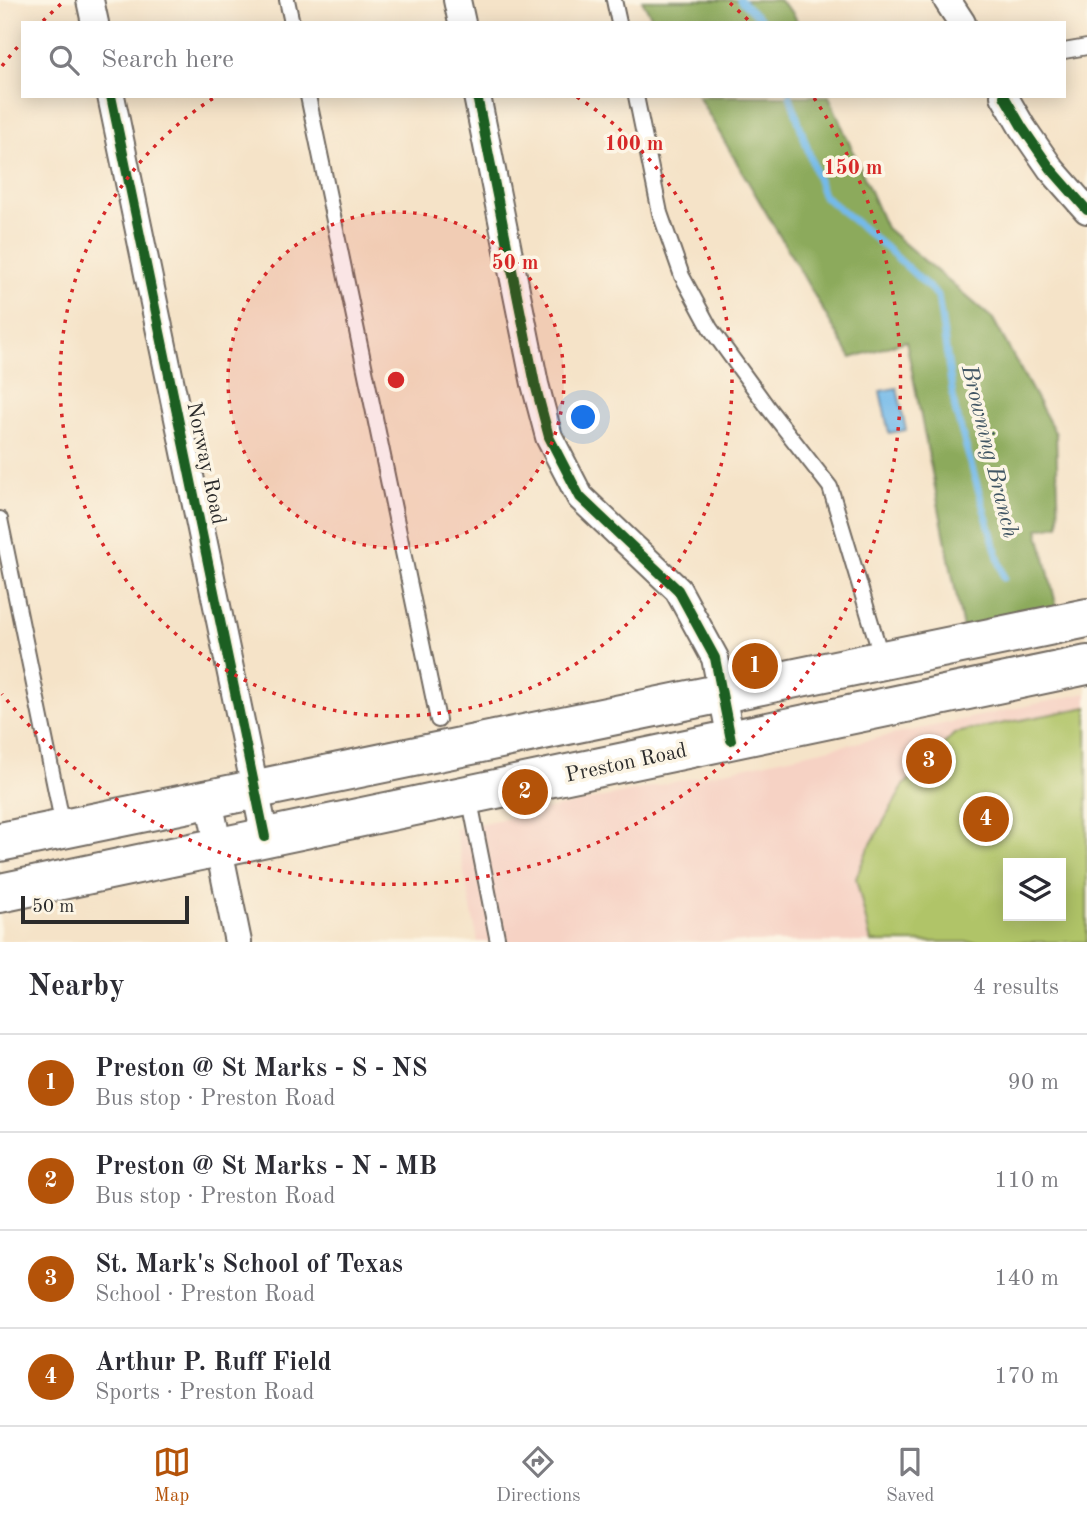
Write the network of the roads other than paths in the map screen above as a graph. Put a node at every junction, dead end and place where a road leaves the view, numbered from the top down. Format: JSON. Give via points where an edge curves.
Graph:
{"nodes":[{"id":1,"x":90,"y":0,"type":"edge"},
{"id":2,"x":287,"y":0,"type":"edge"},
{"id":3,"x":457,"y":0,"type":"edge"},
{"id":4,"x":614,"y":0,"type":"edge"},
{"id":5,"x":947,"y":0,"type":"edge"},
{"id":6,"x":95,"y":21,"type":"edge"},
{"id":7,"x":292,"y":21,"type":"edge"},
{"id":8,"x":462,"y":21,"type":"edge"},
{"id":9,"x":619,"y":21,"type":"edge"},
{"id":10,"x":961,"y":21,"type":"edge"},
{"id":11,"x":1087,"y":47,"type":"edge"},
{"id":12,"x":1066,"y":51,"type":"edge"},
{"id":13,"x":111,"y":98,"type":"edge"},
{"id":14,"x":307,"y":98,"type":"edge"},
{"id":15,"x":477,"y":98,"type":"edge"},
{"id":16,"x":636,"y":98,"type":"edge"},
{"id":17,"x":1005,"y":98,"type":"edge"},
{"id":18,"x":1087,"y":210,"type":"edge"},
{"id":19,"x":0,"y":519,"type":"edge"},
{"id":20,"x":1087,"y":618,"type":"edge"},
{"id":21,"x":883,"y":660,"type":"junction"},
{"id":22,"x":1087,"y":665,"type":"edge"},
{"id":23,"x":721,"y":694,"type":"junction"},
{"id":24,"x":438,"y":720,"type":"dead end"},
{"id":25,"x":731,"y":740,"type":"junction"},
{"id":26,"x":256,"y":790,"type":"junction"},
{"id":27,"x":468,"y":795,"type":"junction"},
{"id":28,"x":209,"y":800,"type":"junction"},
{"id":29,"x":64,"y":830,"type":"junction"},
{"id":30,"x":265,"y":838,"type":"junction"},
{"id":31,"x":0,"y":842,"type":"edge"},
{"id":32,"x":218,"y":847,"type":"junction"},
{"id":33,"x":0,"y":893,"type":"edge"},
{"id":34,"x":238,"y":942,"type":"edge"},
{"id":35,"x":498,"y":942,"type":"edge"}],
"edges":[{"from":1,"to":6,"type":"street"},
{"from":2,"to":7,"type":"lane"},
{"from":3,"to":8,"type":"street"},
{"from":4,"to":9,"type":"lane"},
{"from":5,"to":10,"type":"street"},
{"from":11,"to":12,"type":"lane"},
{"from":13,"to":26,"type":"street","name":"Norway Road"},
{"from":14,"to":24,"type":"lane"},
{"from":15,"to":23,"type":"street","via":[[549,437],[580,497],[678,590],[715,658]]},
{"from":16,"to":21,"type":"lane","via":[[660,213],[681,276],[710,328],[831,487]]},
{"from":17,"to":18,"type":"street","via":[[1051,169]]},
{"from":19,"to":29,"type":"lane"},
{"from":20,"to":21,"type":"main road"},
{"from":21,"to":23,"type":"main road"},
{"from":22,"to":25,"type":"main road","name":"Preston Road"},
{"from":23,"to":25,"type":"street"},
{"from":23,"to":26,"type":"main road"},
{"from":25,"to":27,"type":"main road","name":"Preston Road"},
{"from":26,"to":28,"type":"main road"},
{"from":26,"to":30,"type":"street","name":"Norway Road"},
{"from":27,"to":30,"type":"main road","name":"Preston Road"},
{"from":27,"to":35,"type":"lane"},
{"from":28,"to":29,"type":"main road"},
{"from":28,"to":32,"type":"street"},
{"from":29,"to":31,"type":"main road"},
{"from":30,"to":32,"type":"main road","name":"Preston Road"},
{"from":32,"to":33,"type":"main road","name":"Preston Road"},
{"from":32,"to":34,"type":"street"}]}
